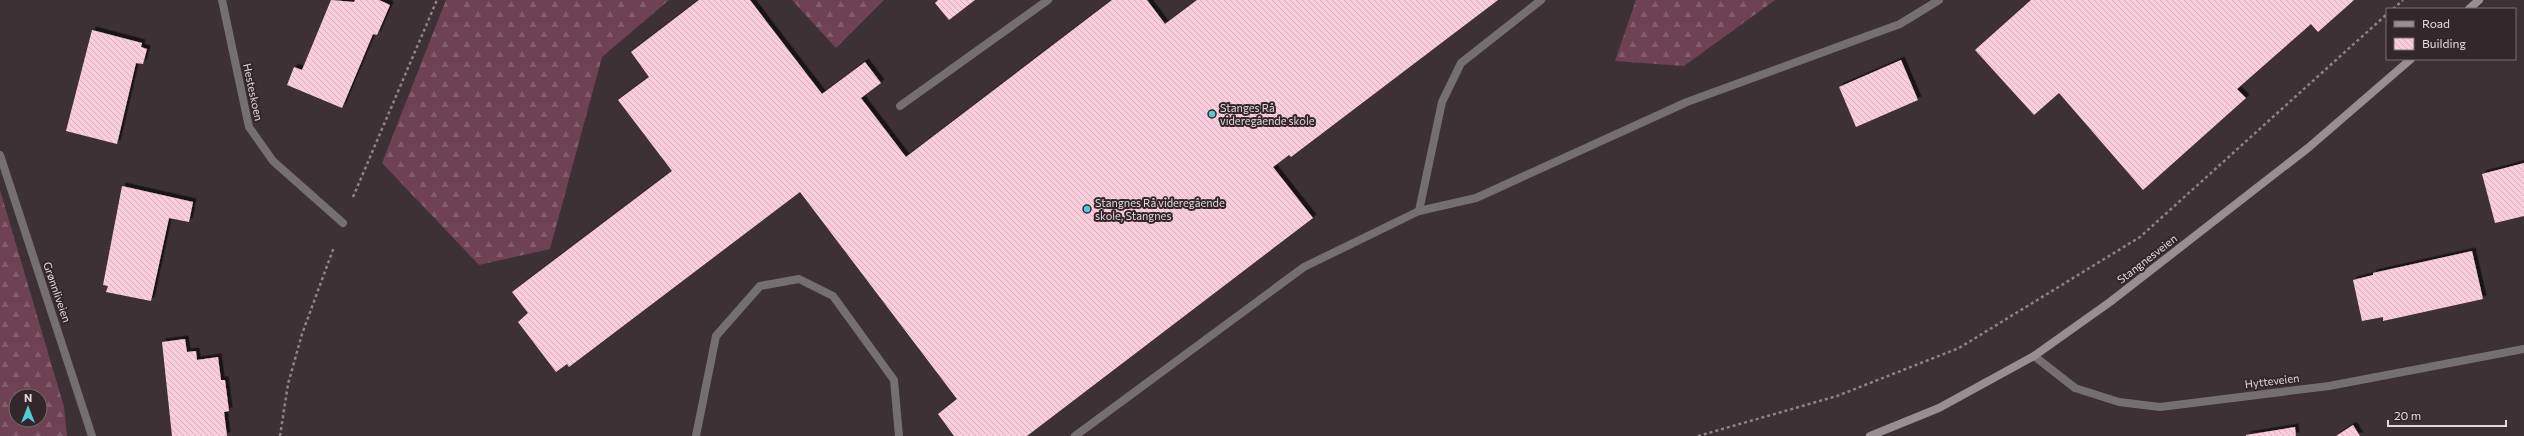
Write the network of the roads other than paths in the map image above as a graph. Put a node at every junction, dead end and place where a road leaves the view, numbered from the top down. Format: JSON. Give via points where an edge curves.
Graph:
{"nodes":[{"id":1,"x":222,"y":0,"type":"edge"},
{"id":2,"x":1048,"y":0,"type":"edge"},
{"id":3,"x":1541,"y":0,"type":"edge"},
{"id":4,"x":1939,"y":0,"type":"edge"},
{"id":5,"x":2480,"y":0,"type":"edge"},
{"id":6,"x":2470,"y":8,"type":"edge"},
{"id":7,"x":2410,"y":60,"type":"edge"},
{"id":8,"x":900,"y":106,"type":"dead end"},
{"id":9,"x":0,"y":155,"type":"edge"},
{"id":10,"x":1419,"y":210,"type":"junction"},
{"id":11,"x":343,"y":223,"type":"dead end"},
{"id":12,"x":2524,"y":350,"type":"edge"},
{"id":13,"x":2034,"y":356,"type":"junction"},
{"id":14,"x":92,"y":436,"type":"edge"},
{"id":15,"x":696,"y":436,"type":"edge"},
{"id":16,"x":899,"y":436,"type":"edge"},
{"id":17,"x":1075,"y":436,"type":"edge"},
{"id":18,"x":1870,"y":436,"type":"edge"}],
"edges":[{"from":1,"to":11,"type":"street","name":"Hesteskoen","via":[[249,127],[273,161]]},
{"from":2,"to":8,"type":"street"},
{"from":3,"to":10,"type":"street","via":[[1461,63],[1442,102]]},
{"from":4,"to":10,"type":"street","via":[[1900,24],[1687,102],[1476,198]]},
{"from":5,"to":6,"type":"main road"},
{"from":7,"to":13,"type":"main road","name":"Stangnesveien","via":[[2308,148],[2110,302]]},
{"from":9,"to":14,"type":"street","name":"Grønnliveien"},
{"from":10,"to":17,"type":"street","via":[[1304,267]]},
{"from":12,"to":13,"type":"street","name":"Hytteveien","via":[[2329,386],[2160,406],[2119,402],[2075,388]]},
{"from":13,"to":18,"type":"main road","name":"Stangnesveien","via":[[1939,408]]},
{"from":15,"to":16,"type":"street","via":[[716,336],[760,286],[799,279],[833,296],[894,380]]}]}
